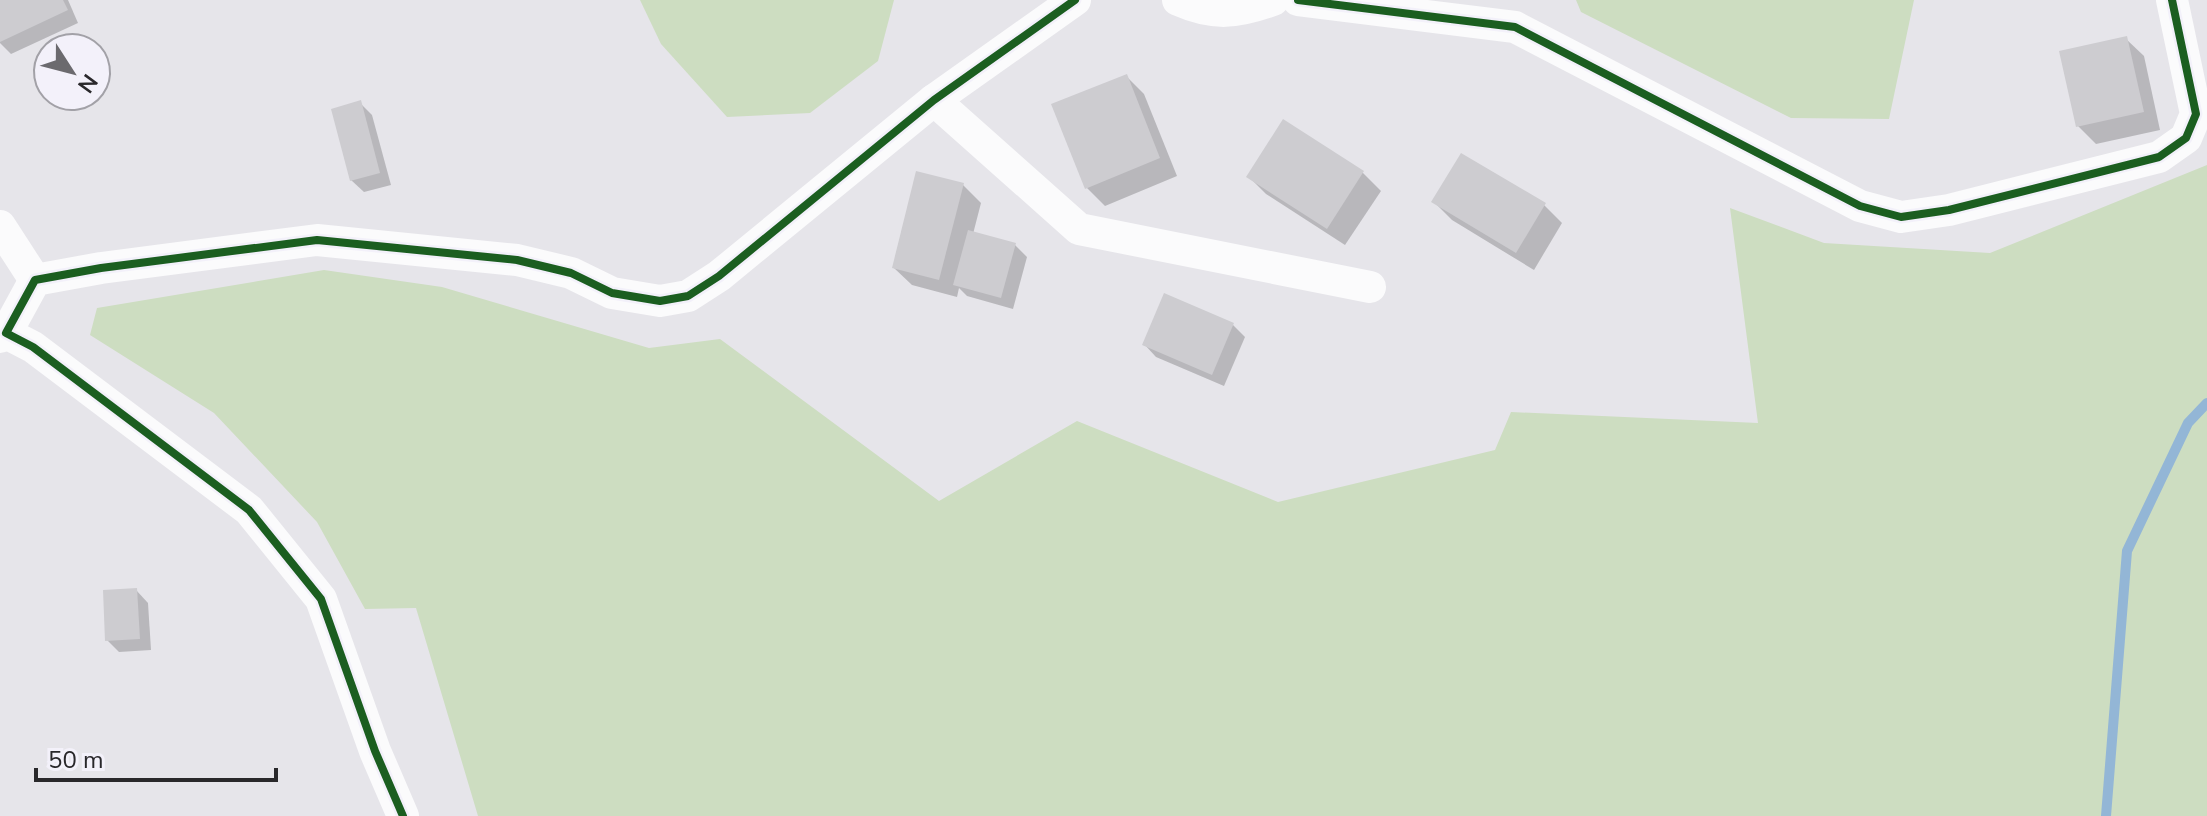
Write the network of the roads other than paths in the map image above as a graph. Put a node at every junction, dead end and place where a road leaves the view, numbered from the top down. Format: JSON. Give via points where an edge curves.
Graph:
{"nodes":[{"id":1,"x":1075,"y":0,"type":"edge"},
{"id":2,"x":1178,"y":0,"type":"edge"},
{"id":3,"x":1273,"y":0,"type":"edge"},
{"id":4,"x":1298,"y":0,"type":"edge"},
{"id":5,"x":2172,"y":0,"type":"edge"},
{"id":6,"x":1518,"y":13,"type":"edge"},
{"id":7,"x":934,"y":100,"type":"junction"},
{"id":8,"x":0,"y":226,"type":"edge"},
{"id":9,"x":35,"y":280,"type":"junction"},
{"id":10,"x":1370,"y":287,"type":"dead end"},
{"id":11,"x":3,"y":335,"type":"edge"},
{"id":12,"x":403,"y":816,"type":"edge"}],
"edges":[{"from":1,"to":7,"type":"street"},
{"from":2,"to":3,"type":"street","via":[[1202,11],[1243,11]]},
{"from":4,"to":6,"type":"street"},
{"from":5,"to":6,"type":"street","via":[[2196,114],[2186,138],[2159,157],[1949,210],[1901,217],[1860,206]]},
{"from":7,"to":9,"type":"street","via":[[688,296],[660,301],[612,293],[571,273],[517,260],[317,240]]},
{"from":7,"to":10,"type":"street","via":[[1079,229]]},
{"from":8,"to":9,"type":"street"},
{"from":9,"to":11,"type":"street"},
{"from":11,"to":12,"type":"street","via":[[33,347],[249,510],[321,599]]}]}
